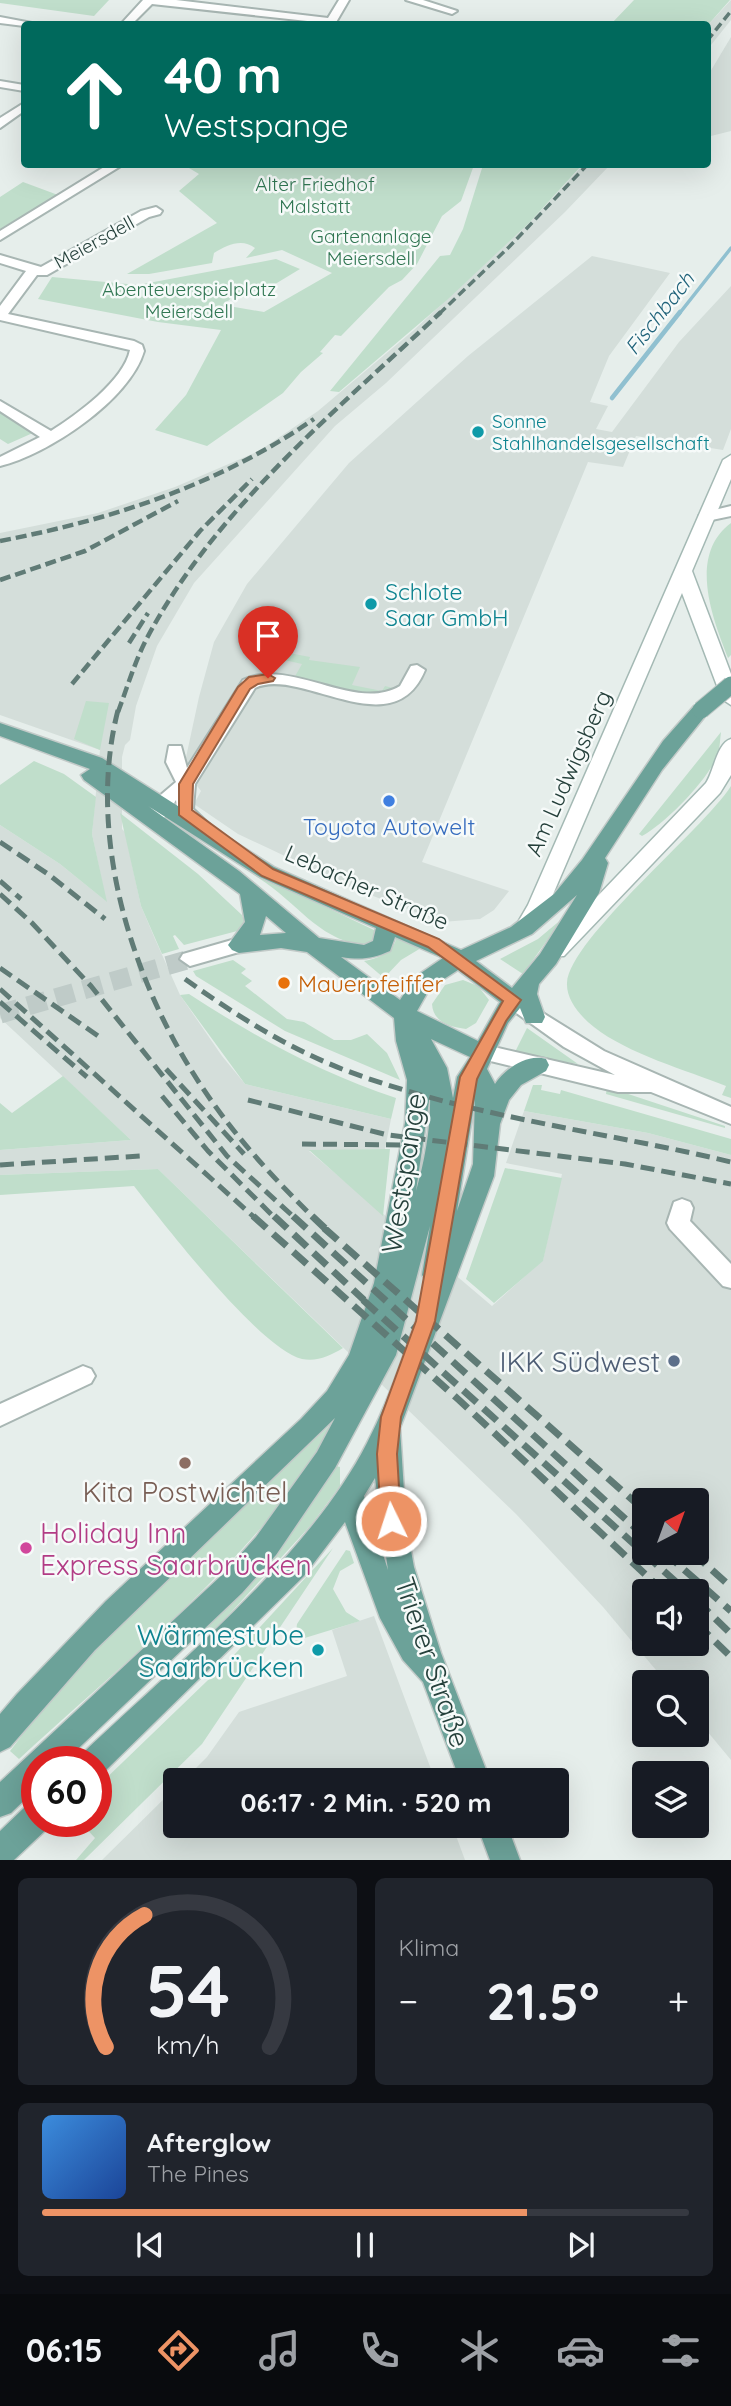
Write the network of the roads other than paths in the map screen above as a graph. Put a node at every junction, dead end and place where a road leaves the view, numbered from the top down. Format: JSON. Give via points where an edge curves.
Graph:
{"nodes":[{"id":1,"x":149,"y":0,"type":"edge"},
{"id":2,"x":344,"y":0,"type":"edge"},
{"id":3,"x":411,"y":0,"type":"edge"},
{"id":4,"x":456,"y":6,"type":"edge"},
{"id":5,"x":0,"y":20,"type":"edge"},
{"id":6,"x":129,"y":21,"type":"edge"},
{"id":7,"x":315,"y":21,"type":"edge"},
{"id":8,"x":332,"y":21,"type":"edge"},
{"id":9,"x":445,"y":21,"type":"edge"},
{"id":10,"x":21,"y":23,"type":"edge"},
{"id":11,"x":0,"y":84,"type":"edge"},
{"id":12,"x":21,"y":88,"type":"edge"},
{"id":13,"x":21,"y":108,"type":"edge"},
{"id":14,"x":0,"y":124,"type":"edge"},
{"id":15,"x":111,"y":168,"type":"edge"},
{"id":16,"x":156,"y":211,"type":"dead end"},
{"id":17,"x":0,"y":236,"type":"edge"},
{"id":18,"x":0,"y":259,"type":"edge"},
{"id":19,"x":33,"y":271,"type":"junction"},
{"id":20,"x":0,"y":315,"type":"edge"},
{"id":21,"x":0,"y":405,"type":"edge"},
{"id":22,"x":51,"y":438,"type":"junction"},
{"id":23,"x":0,"y":445,"type":"edge"},
{"id":24,"x":15,"y":456,"type":"junction"},
{"id":25,"x":731,"y":460,"type":"edge"},
{"id":26,"x":0,"y":462,"type":"edge"},
{"id":27,"x":731,"y":511,"type":"edge"},
{"id":28,"x":708,"y":516,"type":"junction"},
{"id":29,"x":683,"y":571,"type":"junction"},
{"id":30,"x":671,"y":600,"type":"junction"},
{"id":31,"x":694,"y":601,"type":"junction"},
{"id":32,"x":417,"y":670,"type":"dead end"},
{"id":33,"x":731,"y":685,"type":"edge"},
{"id":34,"x":731,"y":699,"type":"edge"},
{"id":35,"x":0,"y":729,"type":"edge"},
{"id":36,"x":731,"y":744,"type":"edge"},
{"id":37,"x":175,"y":750,"type":"dead end"},
{"id":38,"x":186,"y":784,"type":"junction"},
{"id":39,"x":157,"y":812,"type":"junction"},
{"id":40,"x":607,"y":841,"type":"junction"},
{"id":41,"x":252,"y":863,"type":"junction"},
{"id":42,"x":250,"y":892,"type":"junction"},
{"id":43,"x":387,"y":925,"type":"junction"},
{"id":44,"x":524,"y":929,"type":"junction"},
{"id":45,"x":239,"y":945,"type":"junction"},
{"id":46,"x":315,"y":946,"type":"junction"},
{"id":47,"x":190,"y":959,"type":"tunnel mouth"},
{"id":48,"x":548,"y":959,"type":"junction"},
{"id":49,"x":461,"y":960,"type":"junction"},
{"id":50,"x":529,"y":983,"type":"junction"},
{"id":51,"x":513,"y":1000,"type":"junction"},
{"id":52,"x":406,"y":1017,"type":"junction"},
{"id":53,"x":534,"y":1017,"type":"junction"},
{"id":54,"x":478,"y":1061,"type":"junction"},
{"id":55,"x":538,"y":1065,"type":"junction"},
{"id":56,"x":656,"y":1086,"type":"junction"},
{"id":57,"x":731,"y":1116,"type":"edge"},
{"id":58,"x":488,"y":1134,"type":"junction"},
{"id":59,"x":681,"y":1208,"type":"dead end"},
{"id":60,"x":731,"y":1279,"type":"edge"},
{"id":61,"x":425,"y":1321,"type":"junction"},
{"id":62,"x":83,"y":1376,"type":"dead end"},
{"id":63,"x":0,"y":1415,"type":"edge"},
{"id":64,"x":391,"y":1417,"type":"junction"},
{"id":65,"x":350,"y":1495,"type":"junction"},
{"id":66,"x":439,"y":1683,"type":"junction"},
{"id":67,"x":0,"y":1737,"type":"edge"},
{"id":68,"x":60,"y":1746,"type":"edge"},
{"id":69,"x":111,"y":1746,"type":"edge"},
{"id":70,"x":471,"y":1768,"type":"edge"},
{"id":71,"x":21,"y":1783,"type":"edge"},
{"id":72,"x":0,"y":1802,"type":"edge"},
{"id":73,"x":21,"y":1832,"type":"edge"},
{"id":74,"x":497,"y":1838,"type":"edge"},
{"id":75,"x":0,"y":1852,"type":"edge"},
{"id":76,"x":505,"y":1860,"type":"edge"}],
"edges":[{"from":1,"to":6,"type":"street"},
{"from":1,"to":7,"type":"street"},
{"from":2,"to":8,"type":"street"},
{"from":3,"to":4,"type":"street"},
{"from":4,"to":9,"type":"street"},
{"from":5,"to":10,"type":"street"},
{"from":11,"to":12,"type":"street"},
{"from":13,"to":14,"type":"street"},
{"from":15,"to":17,"type":"street"},
{"from":16,"to":19,"type":"street","name":"Meiersdell","via":[[42,272]]},
{"from":18,"to":19,"type":"street"},
{"from":19,"to":20,"type":"street"},
{"from":20,"to":22,"type":"street","via":[[137,348],[127,372],[99,404]]},
{"from":21,"to":22,"type":"street"},
{"from":22,"to":24,"type":"street"},
{"from":23,"to":24,"type":"street"},
{"from":24,"to":26,"type":"street"},
{"from":25,"to":28,"type":"main road","name":"Am Ludwigsberg"},
{"from":27,"to":28,"type":"street"},
{"from":28,"to":29,"type":"main road","name":"Am Ludwigsberg"},
{"from":29,"to":30,"type":"main road","name":"Am Ludwigsberg"},
{"from":29,"to":31,"type":"main road"},
{"from":30,"to":31,"type":"main road","via":[[678,596]]},
{"from":30,"to":44,"type":"main road","name":"Am Ludwigsberg"},
{"from":31,"to":34,"type":"main road"},
{"from":32,"to":38,"type":"street","via":[[405,691],[391,698],[368,698],[268,678],[254,680],[245,687]]},
{"from":33,"to":40,"type":"main road","bridge":true,"via":[[672,741]]},
{"from":35,"to":39,"type":"main road","name":"Lebacher Straße","via":[[54,747]]},
{"from":36,"to":48,"type":"main road","via":[[713,788]]},
{"from":37,"to":38,"type":"street","via":[[175,762]]},
{"from":38,"to":39,"type":"street","via":[[166,796]]},
{"from":38,"to":41,"type":"street","name":"Lebacher Straße","via":[[184,811]]},
{"from":39,"to":41,"type":"main road","name":"Lebacher Straße"},
{"from":39,"to":42,"type":"main road","name":"Lebacher Straße"},
{"from":40,"to":44,"type":"main road","via":[[562,899]]},
{"from":40,"to":48,"type":"main road","via":[[589,893]]},
{"from":41,"to":43,"type":"main road","name":"Lebacher Straße"},
{"from":42,"to":45,"type":"main road","via":[[256,928]]},
{"from":42,"to":46,"type":"main road","name":"Lebacher Straße"},
{"from":43,"to":46,"type":"main road","via":[[383,946],[375,951],[355,953]]},
{"from":43,"to":49,"type":"main road","name":"Lebacher Straße"},
{"from":44,"to":49,"type":"main road"},
{"from":45,"to":46,"type":"main road","via":[[281,940]]},
{"from":45,"to":47,"type":"street"},
{"from":46,"to":52,"type":"main road","name":"Lebacher Straße"},
{"from":48,"to":50,"type":"main road"},
{"from":49,"to":51,"type":"main road","name":"Lebacher Straße"},
{"from":49,"to":52,"type":"main road","via":[[429,977],[407,1006]]},
{"from":50,"to":51,"type":"main road"},
{"from":50,"to":53,"type":"main road","via":[[526,994]]},
{"from":51,"to":53,"type":"street"},
{"from":51,"to":54,"type":"main road"},
{"from":52,"to":54,"type":"main road","name":"Lebacher Straße"},
{"from":52,"to":67,"type":"main road","name":"Westspange","via":[[405,1045],[419,1090],[414,1137],[398,1228],[376,1315],[357,1365],[329,1406],[83,1639]]},
{"from":52,"to":68,"type":"main road","name":"Westspange","via":[[439,1071],[444,1104],[438,1155],[383,1355],[342,1436],[266,1546],[198,1619]]},
{"from":53,"to":56,"type":"street","via":[[590,1055]]},
{"from":54,"to":55,"type":"street"},
{"from":54,"to":58,"type":"main road","name":"Westspange"},
{"from":54,"to":61,"type":"main road","name":"Westspange","via":[[468,1077],[459,1120]]},
{"from":55,"to":56,"type":"street","via":[[618,1084]]},
{"from":55,"to":58,"type":"main road","via":[[505,1084]]},
{"from":56,"to":57,"type":"street"},
{"from":58,"to":61,"type":"main road","name":"Westspange","via":[[482,1176]]},
{"from":59,"to":60,"type":"street","via":[[678,1223]]},
{"from":61,"to":64,"type":"main road","name":"Westspange"},
{"from":62,"to":63,"type":"street"},
{"from":64,"to":65,"type":"main road","name":"Westspange"},
{"from":64,"to":66,"type":"main road","name":"Trierer Straße","via":[[388,1482],[395,1548]]},
{"from":65,"to":66,"type":"main road","via":[[387,1606],[406,1644]]},
{"from":65,"to":69,"type":"main road","name":"Westspange","via":[[293,1567]]},
{"from":66,"to":70,"type":"main road","name":"Trierer Straße"},
{"from":71,"to":72,"type":"main road"},
{"from":73,"to":75,"type":"main road"},
{"from":74,"to":76,"type":"main road"}]}
